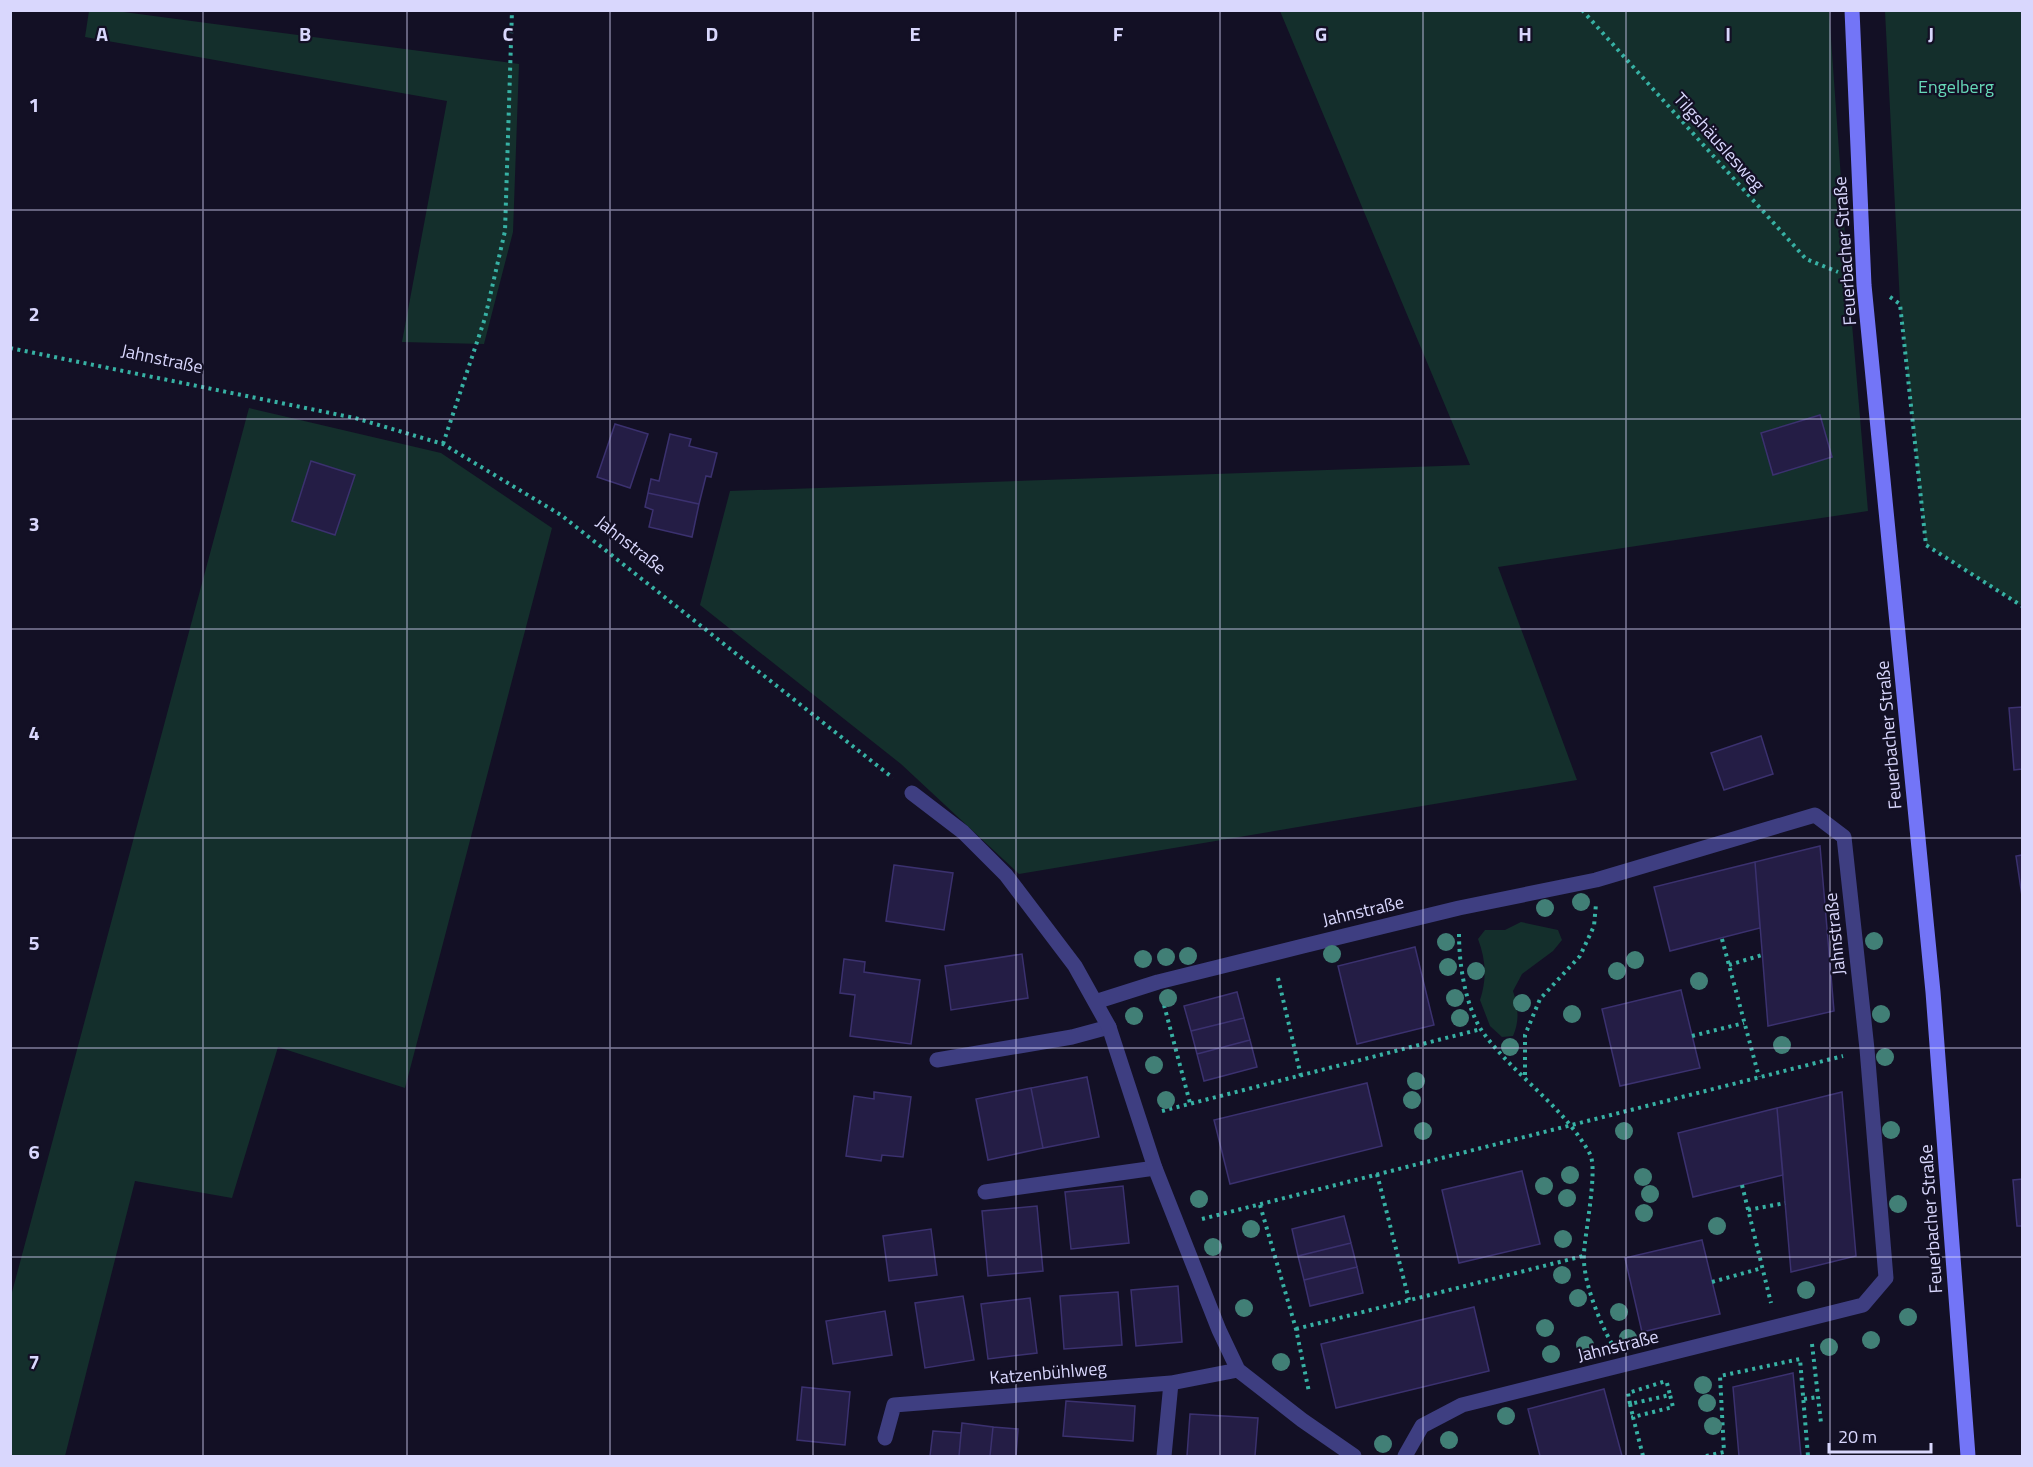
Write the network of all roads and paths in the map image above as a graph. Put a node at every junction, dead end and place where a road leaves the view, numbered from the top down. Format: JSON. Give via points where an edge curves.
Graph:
{"nodes":[{"id":1,"x":512,"y":10,"type":"edge"},
{"id":2,"x":1582,"y":10,"type":"edge"},
{"id":3,"x":1852,"y":10,"type":"edge"},
{"id":4,"x":1848,"y":277,"type":"dead end"},
{"id":5,"x":1864,"y":285,"type":"junction"},
{"id":6,"x":10,"y":348,"type":"edge"},
{"id":7,"x":443,"y":444,"type":"junction"},
{"id":8,"x":2022,"y":606,"type":"edge"},
{"id":9,"x":912,"y":793,"type":"joint"},
{"id":10,"x":1596,"y":880,"type":"junction"},
{"id":11,"x":1459,"y":908,"type":"junction"},
{"id":12,"x":1722,"y":939,"type":"dead end"},
{"id":13,"x":1762,"y":955,"type":"dead end"},
{"id":14,"x":1729,"y":965,"type":"junction"},
{"id":15,"x":1278,"y":977,"type":"dead end"},
{"id":16,"x":1162,"y":996,"type":"dead end"},
{"id":17,"x":1095,"y":1002,"type":"junction"},
{"id":18,"x":1744,"y":1023,"type":"junction"},
{"id":19,"x":1109,"y":1027,"type":"junction"},
{"id":20,"x":1481,"y":1029,"type":"junction"},
{"id":21,"x":1692,"y":1036,"type":"dead end"},
{"id":22,"x":1867,"y":1049,"type":"junction"},
{"id":23,"x":937,"y":1060,"type":"dead end"},
{"id":24,"x":1301,"y":1076,"type":"junction"},
{"id":25,"x":1525,"y":1076,"type":"junction"},
{"id":26,"x":1759,"y":1077,"type":"junction"},
{"id":27,"x":1190,"y":1103,"type":"junction"},
{"id":28,"x":1138,"y":1117,"type":"junction"},
{"id":29,"x":1570,"y":1125,"type":"junction"},
{"id":30,"x":1155,"y":1167,"type":"junction"},
{"id":31,"x":1377,"y":1174,"type":"junction"},
{"id":32,"x":1742,"y":1185,"type":"dead end"},
{"id":33,"x":985,"y":1192,"type":"dead end"},
{"id":34,"x":1785,"y":1203,"type":"dead end"},
{"id":35,"x":1260,"y":1204,"type":"junction"},
{"id":36,"x":1748,"y":1210,"type":"junction"},
{"id":37,"x":1178,"y":1225,"type":"junction"},
{"id":38,"x":1583,"y":1256,"type":"junction"},
{"id":39,"x":1762,"y":1268,"type":"junction"},
{"id":40,"x":1712,"y":1282,"type":"dead end"},
{"id":41,"x":1409,"y":1300,"type":"junction"},
{"id":42,"x":1809,"y":1319,"type":"junction"},
{"id":43,"x":1777,"y":1327,"type":"junction"},
{"id":44,"x":1296,"y":1329,"type":"junction"},
{"id":45,"x":1625,"y":1365,"type":"junction"},
{"id":46,"x":1239,"y":1370,"type":"junction"},
{"id":47,"x":1664,"y":1372,"type":"dead end"},
{"id":48,"x":1171,"y":1383,"type":"junction"},
{"id":49,"x":1667,"y":1383,"type":"junction"},
{"id":50,"x":1670,"y":1395,"type":"junction"},
{"id":51,"x":1818,"y":1397,"type":"junction"},
{"id":52,"x":1804,"y":1399,"type":"junction"},
{"id":53,"x":1630,"y":1404,"type":"junction"},
{"id":54,"x":1633,"y":1417,"type":"junction"},
{"id":55,"x":1302,"y":1420,"type":"junction"},
{"id":56,"x":1821,"y":1424,"type":"dead end"},
{"id":57,"x":885,"y":1438,"type":"dead end"},
{"id":58,"x":1164,"y":1456,"type":"edge"},
{"id":59,"x":1354,"y":1456,"type":"edge"},
{"id":60,"x":1405,"y":1456,"type":"edge"},
{"id":61,"x":1643,"y":1456,"type":"edge"},
{"id":62,"x":1706,"y":1456,"type":"edge"},
{"id":63,"x":1808,"y":1456,"type":"edge"},
{"id":64,"x":1968,"y":1456,"type":"edge"}],
"edges":[{"from":1,"to":7,"type":"path","via":[[505,231],[485,318]]},
{"from":2,"to":4,"type":"path","name":"Tilgshäuslesweg","via":[[1806,259]]},
{"from":3,"to":5,"type":"main road","name":"Feuerbacher Straße"},
{"from":5,"to":8,"type":"path","via":[[1875,287],[1900,304],[1926,544]]},
{"from":5,"to":64,"type":"main road","name":"Feuerbacher Straße","via":[[1933,992]]},
{"from":6,"to":7,"type":"path","name":"Jahnstraße","via":[[355,418]]},
{"from":7,"to":9,"type":"path","name":"Jahnstraße","via":[[552,510],[603,547]]},
{"from":9,"to":17,"type":"street","via":[[963,832],[1006,876],[1065,951]]},
{"from":10,"to":11,"type":"street","name":"Jahnstraße"},
{"from":10,"to":22,"type":"street","name":"Jahnstraße","via":[[1815,815],[1844,837]]},
{"from":10,"to":25,"type":"path","via":[[1594,926],[1580,956],[1539,999],[1525,1035]]},
{"from":11,"to":17,"type":"street","name":"Jahnstraße","via":[[1158,982]]},
{"from":11,"to":20,"type":"path","via":[[1459,954],[1468,997]]},
{"from":12,"to":14,"type":"path"},
{"from":13,"to":14,"type":"path"},
{"from":14,"to":18,"type":"path"},
{"from":15,"to":24,"type":"path"},
{"from":16,"to":27,"type":"path"},
{"from":17,"to":19,"type":"street"},
{"from":18,"to":21,"type":"path"},
{"from":18,"to":26,"type":"path"},
{"from":19,"to":23,"type":"street"},
{"from":19,"to":28,"type":"street"},
{"from":20,"to":24,"type":"path"},
{"from":20,"to":25,"type":"path"},
{"from":22,"to":26,"type":"path"},
{"from":22,"to":42,"type":"street","name":"Jahnstraße","via":[[1886,1278],[1863,1305]]},
{"from":24,"to":27,"type":"path"},
{"from":25,"to":29,"type":"path"},
{"from":26,"to":29,"type":"path"},
{"from":27,"to":28,"type":"path"},
{"from":28,"to":30,"type":"street"},
{"from":29,"to":31,"type":"path"},
{"from":29,"to":38,"type":"path","via":[[1592,1157]]},
{"from":30,"to":33,"type":"street"},
{"from":30,"to":37,"type":"street"},
{"from":31,"to":35,"type":"path"},
{"from":31,"to":41,"type":"path"},
{"from":32,"to":36,"type":"path"},
{"from":34,"to":36,"type":"path"},
{"from":35,"to":37,"type":"path"},
{"from":35,"to":44,"type":"path"},
{"from":36,"to":39,"type":"path"},
{"from":37,"to":46,"type":"street"},
{"from":38,"to":41,"type":"path"},
{"from":38,"to":45,"type":"path","via":[[1597,1317]]},
{"from":39,"to":40,"type":"path"},
{"from":39,"to":43,"type":"path"},
{"from":41,"to":44,"type":"path"},
{"from":42,"to":43,"type":"street","name":"Jahnstraße"},
{"from":42,"to":51,"type":"path"},
{"from":43,"to":45,"type":"street","name":"Jahnstraße"},
{"from":44,"to":55,"type":"path","via":[[1311,1403]]},
{"from":45,"to":60,"type":"street","name":"Jahnstraße","via":[[1462,1405],[1422,1426]]},
{"from":46,"to":48,"type":"street","name":"Katzenbühlweg"},
{"from":46,"to":55,"type":"street"},
{"from":47,"to":49,"type":"path"},
{"from":48,"to":57,"type":"street","name":"Katzenbühlweg","via":[[894,1405]]},
{"from":48,"to":58,"type":"street"},
{"from":49,"to":50,"type":"path"},
{"from":49,"to":53,"type":"path","via":[[1628,1393]]},
{"from":50,"to":53,"type":"path"},
{"from":50,"to":54,"type":"path","via":[[1673,1407]]},
{"from":51,"to":52,"type":"path"},
{"from":51,"to":56,"type":"path"},
{"from":52,"to":62,"type":"path","via":[[1800,1359],[1720,1377],[1724,1452]]},
{"from":52,"to":63,"type":"path"},
{"from":53,"to":54,"type":"path"},
{"from":54,"to":61,"type":"path"},
{"from":55,"to":59,"type":"street"}]}
